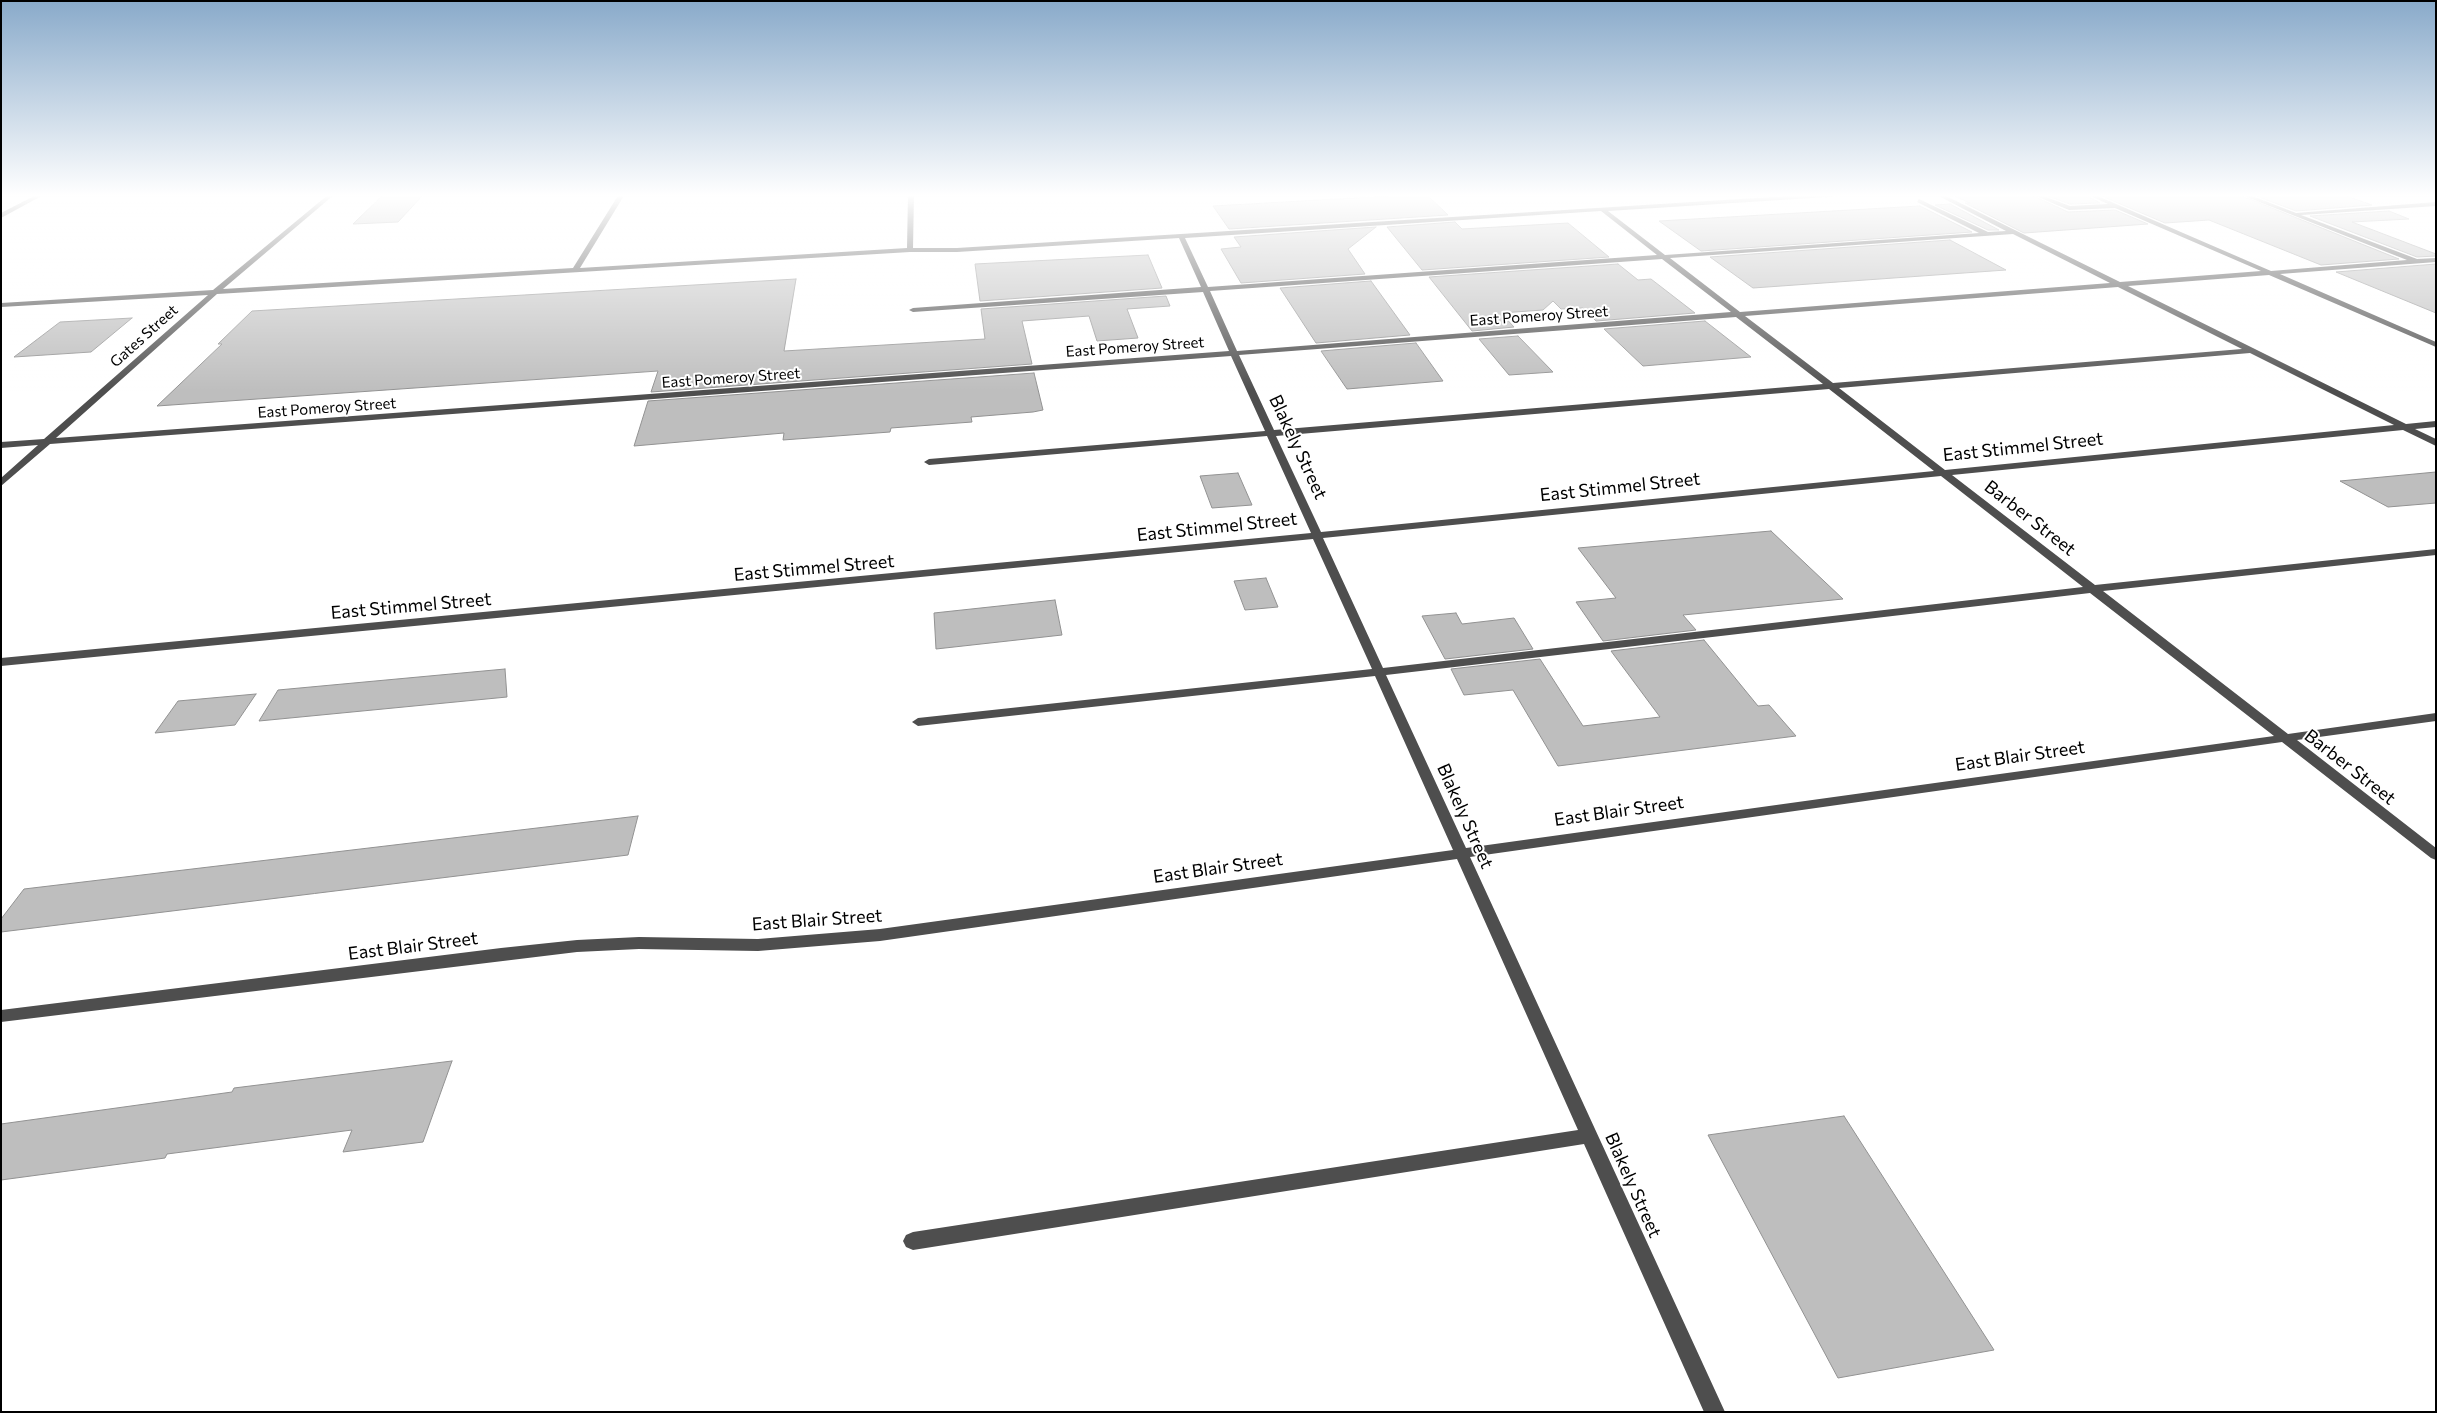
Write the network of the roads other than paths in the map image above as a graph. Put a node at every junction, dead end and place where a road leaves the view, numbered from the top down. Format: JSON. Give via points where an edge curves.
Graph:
{"nodes":[{"id":1,"x":253,"y":260,"type":"edge"},
{"id":2,"x":581,"y":260,"type":"edge"},
{"id":3,"x":744,"y":260,"type":"edge"},
{"id":4,"x":1192,"y":260,"type":"edge"},
{"id":5,"x":1622,"y":260,"type":"edge"},
{"id":6,"x":1668,"y":260,"type":"edge"},
{"id":7,"x":2072,"y":260,"type":"edge"},
{"id":8,"x":2241,"y":260,"type":"edge"},
{"id":9,"x":2413,"y":260,"type":"edge"},
{"id":10,"x":2436,"y":260,"type":"edge"},
{"id":11,"x":2418,"y":262,"type":"junction"},
{"id":12,"x":2436,"y":269,"type":"edge"},
{"id":13,"x":575,"y":270,"type":"junction"},
{"id":14,"x":2271,"y":273,"type":"junction"},
{"id":15,"x":2122,"y":284,"type":"junction"},
{"id":16,"x":1205,"y":289,"type":"junction"},
{"id":17,"x":215,"y":292,"type":"junction"},
{"id":18,"x":1,"y":305,"type":"edge"},
{"id":19,"x":913,"y":310,"type":"dead end"},
{"id":20,"x":1738,"y":314,"type":"junction"},
{"id":21,"x":2436,"y":345,"type":"edge"},
{"id":22,"x":2248,"y":350,"type":"junction"},
{"id":23,"x":1234,"y":353,"type":"junction"},
{"id":24,"x":1831,"y":387,"type":"junction"},
{"id":25,"x":2436,"y":424,"type":"edge"},
{"id":26,"x":2404,"y":427,"type":"junction"},
{"id":27,"x":1271,"y":434,"type":"junction"},
{"id":28,"x":47,"y":442,"type":"junction"},
{"id":29,"x":2436,"y":443,"type":"edge"},
{"id":30,"x":1,"y":445,"type":"edge"},
{"id":31,"x":928,"y":462,"type":"dead end"},
{"id":32,"x":1944,"y":473,"type":"junction"},
{"id":33,"x":1,"y":483,"type":"edge"},
{"id":34,"x":1318,"y":535,"type":"junction"},
{"id":35,"x":2436,"y":552,"type":"edge"},
{"id":36,"x":2092,"y":589,"type":"junction"},
{"id":37,"x":1,"y":662,"type":"edge"},
{"id":38,"x":1379,"y":672,"type":"junction"},
{"id":39,"x":2436,"y":717,"type":"edge"},
{"id":40,"x":918,"y":722,"type":"dead end"},
{"id":41,"x":2284,"y":738,"type":"junction"},
{"id":42,"x":1461,"y":852,"type":"junction"},
{"id":43,"x":2436,"y":856,"type":"edge"},
{"id":44,"x":1,"y":1016,"type":"edge"},
{"id":45,"x":1590,"y":1136,"type":"junction"},
{"id":46,"x":913,"y":1241,"type":"dead end"},
{"id":47,"x":1716,"y":1412,"type":"edge"}],
"edges":[{"from":1,"to":17,"type":"street","name":"Gates Street"},
{"from":2,"to":13,"type":"street"},
{"from":3,"to":13,"type":"street"},
{"from":4,"to":16,"type":"street","name":"Blakely Street"},
{"from":5,"to":16,"type":"street"},
{"from":6,"to":20,"type":"street","name":"Barber Street"},
{"from":7,"to":15,"type":"street"},
{"from":8,"to":14,"type":"street"},
{"from":9,"to":11,"type":"street"},
{"from":10,"to":11,"type":"street","name":"East Pomeroy Street"},
{"from":11,"to":12,"type":"street"},
{"from":11,"to":14,"type":"street","name":"East Pomeroy Street"},
{"from":13,"to":17,"type":"street"},
{"from":14,"to":15,"type":"street","name":"East Pomeroy Street"},
{"from":14,"to":21,"type":"street"},
{"from":15,"to":20,"type":"street","name":"East Pomeroy Street"},
{"from":15,"to":22,"type":"street"},
{"from":16,"to":19,"type":"street"},
{"from":16,"to":23,"type":"street","name":"Blakely Street"},
{"from":17,"to":18,"type":"street"},
{"from":17,"to":28,"type":"street","name":"Gates Street"},
{"from":20,"to":23,"type":"street","name":"East Pomeroy Street"},
{"from":20,"to":24,"type":"street","name":"Barber Street"},
{"from":22,"to":24,"type":"street"},
{"from":22,"to":26,"type":"street"},
{"from":23,"to":27,"type":"street","name":"Blakely Street"},
{"from":23,"to":28,"type":"street","name":"East Pomeroy Street"},
{"from":24,"to":27,"type":"street"},
{"from":24,"to":32,"type":"street","name":"Barber Street"},
{"from":25,"to":26,"type":"street","name":"East Stimmel Street"},
{"from":26,"to":29,"type":"street"},
{"from":26,"to":32,"type":"street","name":"East Stimmel Street"},
{"from":27,"to":31,"type":"street"},
{"from":27,"to":34,"type":"street","name":"Blakely Street"},
{"from":28,"to":30,"type":"street","name":"East Pomeroy Street"},
{"from":28,"to":33,"type":"street","name":"Gates Street"},
{"from":32,"to":34,"type":"street","name":"East Stimmel Street"},
{"from":32,"to":36,"type":"street","name":"Barber Street"},
{"from":34,"to":37,"type":"street","name":"East Stimmel Street"},
{"from":34,"to":38,"type":"street","name":"Blakely Street"},
{"from":35,"to":36,"type":"street"},
{"from":36,"to":38,"type":"street"},
{"from":36,"to":41,"type":"street","name":"Barber Street"},
{"from":38,"to":40,"type":"street"},
{"from":38,"to":42,"type":"street","name":"Blakely Street"},
{"from":39,"to":41,"type":"street","name":"East Blair Street"},
{"from":41,"to":42,"type":"street","name":"East Blair Street"},
{"from":41,"to":43,"type":"street","name":"Barber Street"},
{"from":42,"to":44,"type":"street","name":"East Blair Street","via":[[880,934],[758,944],[577,946]]},
{"from":42,"to":45,"type":"street","name":"Blakely Street"},
{"from":45,"to":46,"type":"street"},
{"from":45,"to":47,"type":"street","name":"Blakely Street"}]}
